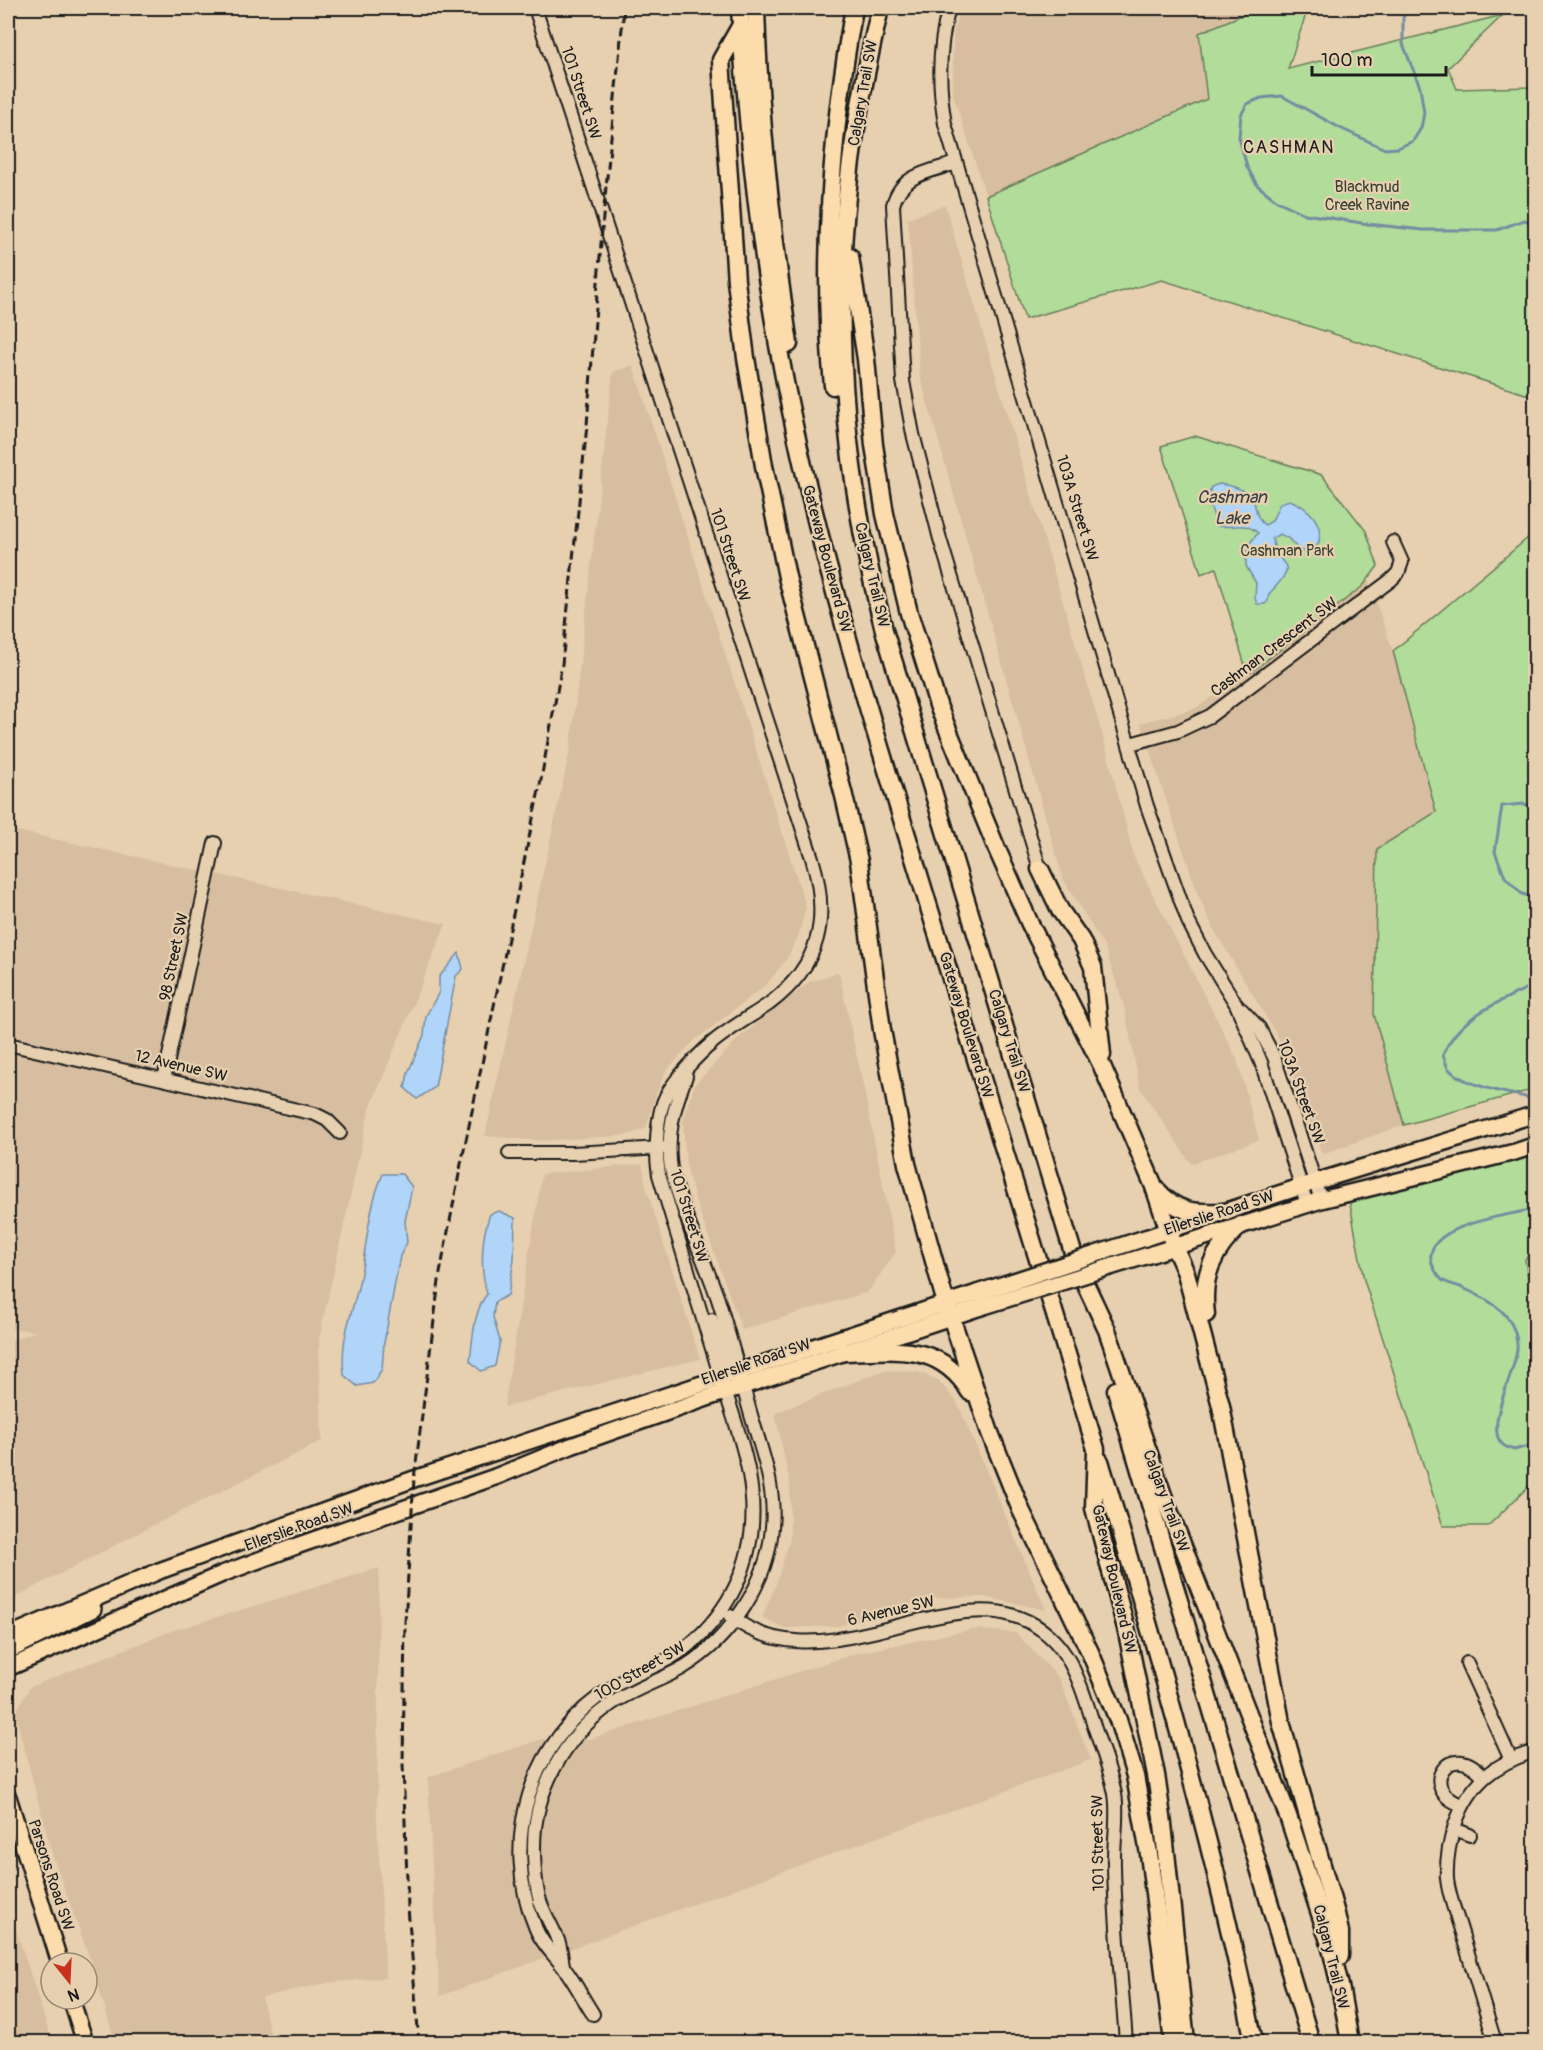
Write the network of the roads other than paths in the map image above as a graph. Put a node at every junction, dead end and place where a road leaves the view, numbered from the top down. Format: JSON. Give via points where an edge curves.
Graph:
{"nodes":[{"id":1,"x":536,"y":8,"type":"edge"},
{"id":2,"x":740,"y":8,"type":"edge"},
{"id":3,"x":756,"y":8,"type":"edge"},
{"id":4,"x":854,"y":8,"type":"edge"},
{"id":5,"x":880,"y":8,"type":"edge"},
{"id":6,"x":949,"y":8,"type":"edge"},
{"id":7,"x":741,"y":25,"type":"junction"},
{"id":8,"x":956,"y":163,"type":"junction"},
{"id":9,"x":845,"y":223,"type":"junction"},
{"id":10,"x":806,"y":483,"type":"junction"},
{"id":11,"x":1393,"y":542,"type":"dead end"},
{"id":12,"x":870,"y":578,"type":"junction"},
{"id":13,"x":1130,"y":744,"type":"junction"},
{"id":14,"x":215,"y":843,"type":"dead end"},
{"id":15,"x":1040,"y":869,"type":"joint"},
{"id":16,"x":1236,"y":1004,"type":"junction"},
{"id":17,"x":8,"y":1044,"type":"edge"},
{"id":18,"x":689,"y":1067,"type":"junction"},
{"id":19,"x":164,"y":1079,"type":"junction"},
{"id":20,"x":1108,"y":1080,"type":"junction"},
{"id":21,"x":1536,"y":1114,"type":"edge"},
{"id":22,"x":340,"y":1133,"type":"dead end"},
{"id":23,"x":1536,"y":1145,"type":"edge"},
{"id":24,"x":669,"y":1147,"type":"junction"},
{"id":25,"x":656,"y":1148,"type":"junction"},
{"id":26,"x":509,"y":1153,"type":"dead end"},
{"id":27,"x":1307,"y":1155,"type":"junction"},
{"id":28,"x":1344,"y":1173,"type":"junction"},
{"id":29,"x":1153,"y":1184,"type":"junction"},
{"id":30,"x":1309,"y":1184,"type":"junction"},
{"id":31,"x":1314,"y":1202,"type":"junction"},
{"id":32,"x":1226,"y":1212,"type":"junction"},
{"id":33,"x":1241,"y":1225,"type":"junction"},
{"id":34,"x":1171,"y":1238,"type":"junction"},
{"id":35,"x":1077,"y":1266,"type":"junction"},
{"id":36,"x":979,"y":1300,"type":"junction"},
{"id":37,"x":949,"y":1310,"type":"junction"},
{"id":38,"x":843,"y":1352,"type":"junction"},
{"id":39,"x":732,"y":1380,"type":"junction"},
{"id":40,"x":1215,"y":1380,"type":"junction"},
{"id":41,"x":990,"y":1433,"type":"junction"},
{"id":42,"x":1096,"y":1449,"type":"junction"},
{"id":43,"x":112,"y":1590,"type":"junction"},
{"id":44,"x":722,"y":1610,"type":"junction"},
{"id":45,"x":49,"y":1617,"type":"junction"},
{"id":46,"x":735,"y":1620,"type":"junction"},
{"id":47,"x":8,"y":1627,"type":"edge"},
{"id":48,"x":8,"y":1636,"type":"edge"},
{"id":49,"x":8,"y":1651,"type":"edge"},
{"id":50,"x":1063,"y":1651,"type":"joint"},
{"id":51,"x":1467,"y":1663,"type":"dead end"},
{"id":52,"x":8,"y":1668,"type":"edge"},
{"id":53,"x":1536,"y":1751,"type":"edge"},
{"id":54,"x":1511,"y":1760,"type":"junction"},
{"id":55,"x":1484,"y":1777,"type":"junction"},
{"id":56,"x":8,"y":1797,"type":"edge"},
{"id":57,"x":1462,"y":1805,"type":"junction"},
{"id":58,"x":1454,"y":1829,"type":"junction"},
{"id":59,"x":1470,"y":1835,"type":"dead end"},
{"id":60,"x":56,"y":1951,"type":"edge"},
{"id":61,"x":564,"y":1967,"type":"junction"},
{"id":62,"x":1341,"y":1986,"type":"junction"},
{"id":63,"x":76,"y":2011,"type":"edge"},
{"id":64,"x":593,"y":2014,"type":"dead end"},
{"id":65,"x":85,"y":2043,"type":"edge"},
{"id":66,"x":1126,"y":2043,"type":"edge"},
{"id":67,"x":1173,"y":2043,"type":"edge"},
{"id":68,"x":1186,"y":2043,"type":"edge"},
{"id":69,"x":1254,"y":2043,"type":"edge"},
{"id":70,"x":1311,"y":2043,"type":"edge"},
{"id":71,"x":1350,"y":2043,"type":"edge"},
{"id":72,"x":1495,"y":2043,"type":"edge"}],
"edges":[{"from":1,"to":18,"type":"street","name":"101 Street SW","via":[[812,858],[821,896],[817,938],[799,974],[771,1002],[713,1042]]},
{"from":2,"to":7,"type":"highway","name":"Gateway Boulevard SW"},
{"from":3,"to":10,"type":"highway","via":[[767,174],[806,448]]},
{"from":4,"to":12,"type":"highway","via":[[833,144],[828,330],[850,507]]},
{"from":5,"to":9,"type":"highway","name":"Calgary Trail SW","via":[[856,122]]},
{"from":6,"to":8,"type":"street","name":"103A Street SW","via":[[940,54],[940,91]]},
{"from":7,"to":10,"type":"highway","name":"Gateway Boulevard SW","via":[[765,265]]},
{"from":7,"to":37,"type":"highway","via":[[721,60],[736,281],[746,358],[787,577],[858,861],[882,1030],[907,1164]]},
{"from":8,"to":13,"type":"street","name":"103A Street SW"},
{"from":8,"to":15,"type":"street","via":[[902,185],[893,205],[903,381],[940,539]]},
{"from":9,"to":12,"type":"highway","name":"Calgary Trail SW","via":[[844,388],[857,507]]},
{"from":9,"to":20,"type":"highway","via":[[885,514],[923,662],[1012,886]]},
{"from":10,"to":42,"type":"highway","name":"Gateway Boulevard SW","via":[[846,633]]},
{"from":11,"to":13,"type":"street","name":"Cashman Crescent SW","via":[[1402,562],[1391,580],[1210,716],[1178,731]]},
{"from":12,"to":35,"type":"highway","name":"Calgary Trail SW"},
{"from":13,"to":16,"type":"street","name":"103A Street SW","via":[[1179,898],[1196,938]]},
{"from":14,"to":19,"type":"street","name":"98 Street SW"},
{"from":15,"to":20,"type":"highway","via":[[1093,967]]},
{"from":16,"to":27,"type":"street","name":"103A Street SW","via":[[1259,1028],[1274,1057]]},
{"from":16,"to":30,"type":"street","name":"103A Street SW"},
{"from":17,"to":19,"type":"street","name":"12 Avenue SW"},
{"from":18,"to":24,"type":"street","name":"101 Street SW","via":[[673,1114]]},
{"from":18,"to":25,"type":"street","name":"101 Street SW","via":[[667,1094]]},
{"from":19,"to":22,"type":"street","name":"12 Avenue SW","via":[[315,1114]]},
{"from":20,"to":29,"type":"highway"},
{"from":21,"to":28,"type":"main road","name":"Ellerslie Road SW"},
{"from":23,"to":31,"type":"main road","name":"Ellerslie Road SW"},
{"from":24,"to":25,"type":"street"},
{"from":24,"to":39,"type":"street","name":"101 Street SW","via":[[673,1177],[717,1298]]},
{"from":25,"to":26,"type":"street"},
{"from":25,"to":39,"type":"street","name":"101 Street SW","via":[[659,1175],[692,1282],[713,1323]]},
{"from":27,"to":28,"type":"street","via":[[1318,1168]]},
{"from":27,"to":30,"type":"street","name":"103A Street SW"},
{"from":28,"to":30,"type":"main road","name":"Ellerslie Road SW"},
{"from":29,"to":32,"type":"highway","via":[[1180,1209]]},
{"from":29,"to":34,"type":"highway"},
{"from":30,"to":31,"type":"street","name":"103A Street SW"},
{"from":30,"to":32,"type":"main road","name":"Ellerslie Road SW"},
{"from":31,"to":33,"type":"main road","name":"Ellerslie Road SW"},
{"from":32,"to":34,"type":"main road","name":"Ellerslie Road SW"},
{"from":33,"to":34,"type":"main road","name":"Ellerslie Road SW"},
{"from":33,"to":40,"type":"highway","via":[[1226,1238],[1205,1284]]},
{"from":34,"to":36,"type":"main road","name":"Ellerslie Road SW","bridge":true,"via":[[1145,1238]]},
{"from":34,"to":36,"type":"main road","name":"Ellerslie Road SW","bridge":true,"via":[[1152,1254]]},
{"from":34,"to":40,"type":"highway","via":[[1186,1273]]},
{"from":35,"to":62,"type":"highway","name":"Calgary Trail SW","via":[[1107,1330],[1162,1494],[1288,1816]]},
{"from":35,"to":70,"type":"highway"},
{"from":36,"to":37,"type":"main road","name":"Ellerslie Road SW"},
{"from":37,"to":38,"type":"main road","name":"Ellerslie Road SW"},
{"from":37,"to":39,"type":"main road","name":"Ellerslie Road SW"},
{"from":37,"to":41,"type":"highway"},
{"from":38,"to":39,"type":"main road","name":"Ellerslie Road SW"},
{"from":38,"to":41,"type":"highway","via":[[900,1351],[927,1355],[951,1367],[974,1398]]},
{"from":39,"to":43,"type":"main road","name":"Ellerslie Road SW","via":[[414,1479]]},
{"from":39,"to":44,"type":"street","name":"100 Street SW","via":[[753,1505],[749,1550]]},
{"from":39,"to":46,"type":"street","name":"100 Street SW","via":[[771,1488],[772,1528],[761,1574]]},
{"from":39,"to":52,"type":"main road","name":"Ellerslie Road SW","via":[[495,1477],[222,1574]]},
{"from":40,"to":62,"type":"highway","via":[[1281,1722],[1338,1923]]},
{"from":41,"to":67,"type":"highway","via":[[1021,1510],[1090,1652],[1127,1749],[1149,1854]]},
{"from":42,"to":68,"type":"highway","name":"Gateway Boulevard SW","via":[[1094,1508],[1127,1632],[1156,1775]]},
{"from":42,"to":69,"type":"highway","via":[[1208,1836]]},
{"from":43,"to":45,"type":"main road","name":"Ellerslie Road SW"},
{"from":43,"to":49,"type":"main road","via":[[93,1609]]},
{"from":44,"to":46,"type":"street","name":"6 Avenue SW"},
{"from":44,"to":61,"type":"street","name":"100 Street SW","via":[[682,1650],[591,1700],[563,1729],[538,1769],[525,1803],[520,1872],[537,1931],[547,1950]]},
{"from":45,"to":47,"type":"main road"},
{"from":45,"to":48,"type":"main road","name":"Ellerslie Road SW"},
{"from":46,"to":50,"type":"street","name":"6 Avenue SW","via":[[769,1637],[816,1642],[952,1614],[990,1611],[1031,1623],[1049,1634]]},
{"from":46,"to":61,"type":"street","name":"100 Street SW","via":[[696,1659],[596,1715],[565,1750],[550,1775],[534,1831],[535,1873],[539,1898]]},
{"from":50,"to":66,"type":"street","name":"101 Street SW","via":[[1076,1674],[1114,1792],[1114,1868]]},
{"from":51,"to":54,"type":"street"},
{"from":53,"to":54,"type":"street"},
{"from":54,"to":55,"type":"street"},
{"from":55,"to":57,"type":"street"},
{"from":55,"to":57,"type":"street","via":[[1464,1761],[1449,1763],[1443,1769],[1440,1788],[1453,1802]]},
{"from":56,"to":60,"type":"main road","name":"Parsons Road SW"},
{"from":57,"to":58,"type":"street"},
{"from":58,"to":59,"type":"street"},
{"from":58,"to":72,"type":"street","via":[[1447,1857],[1448,1886]]},
{"from":61,"to":64,"type":"street","name":"100 Street SW"},
{"from":62,"to":71,"type":"highway","name":"Calgary Trail SW"},
{"from":63,"to":65,"type":"main road"}]}
